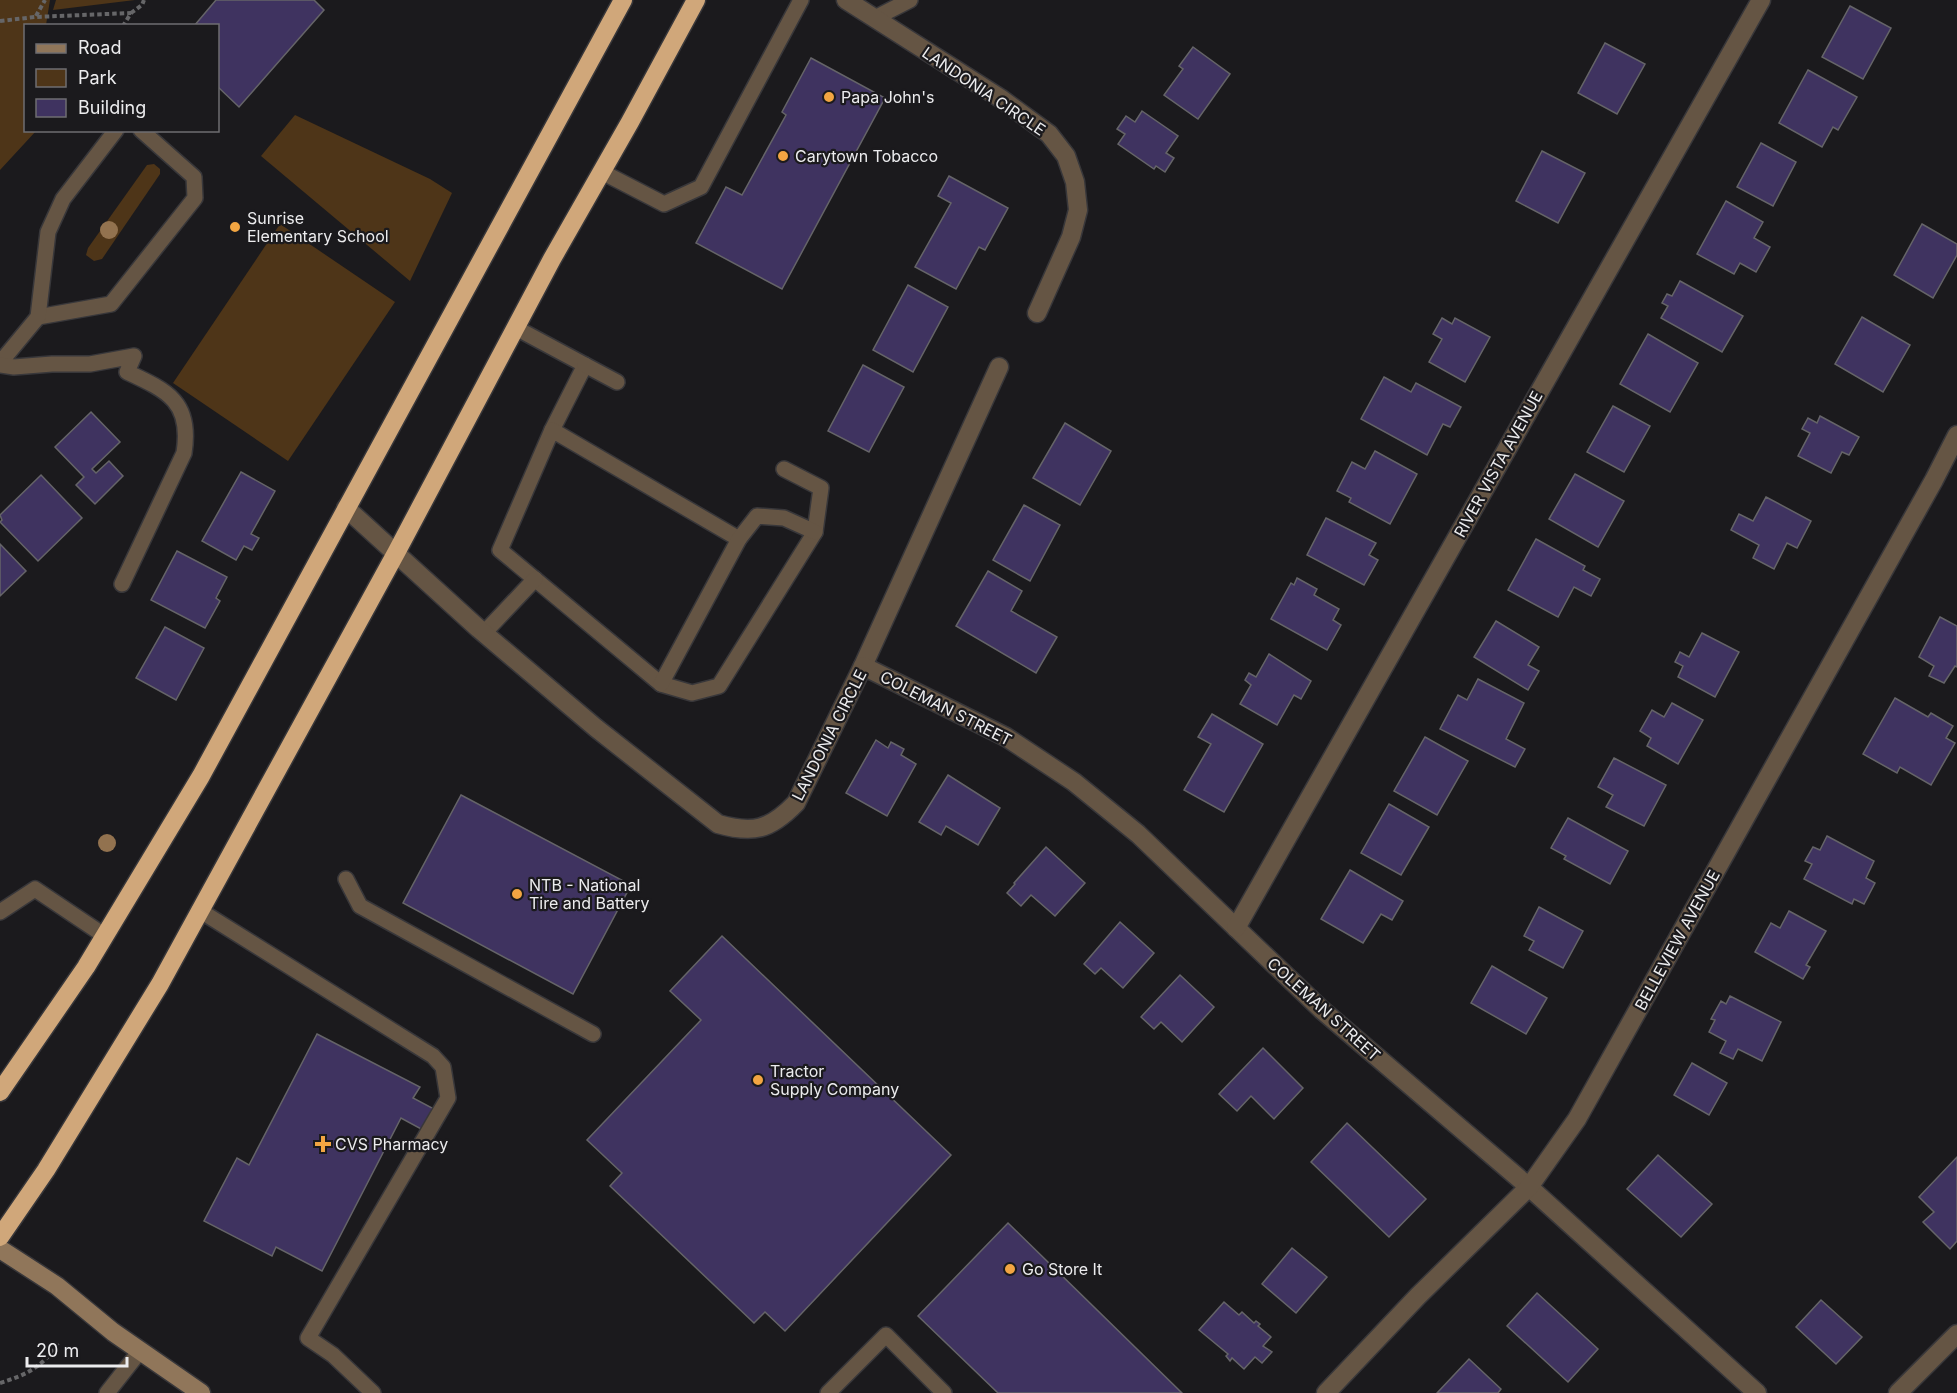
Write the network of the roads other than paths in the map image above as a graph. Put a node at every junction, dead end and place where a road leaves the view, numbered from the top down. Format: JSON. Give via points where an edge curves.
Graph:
{"nodes":[{"id":1,"x":623,"y":0,"type":"edge"},
{"id":2,"x":696,"y":0,"type":"edge"},
{"id":3,"x":801,"y":0,"type":"edge"},
{"id":4,"x":846,"y":0,"type":"edge"},
{"id":5,"x":910,"y":0,"type":"edge"},
{"id":6,"x":1761,"y":0,"type":"edge"},
{"id":7,"x":875,"y":18,"type":"junction"},
{"id":8,"x":114,"y":132,"type":"edge"},
{"id":9,"x":143,"y":132,"type":"edge"},
{"id":10,"x":602,"y":172,"type":"junction"},
{"id":11,"x":1037,"y":313,"type":"dead end"},
{"id":12,"x":38,"y":316,"type":"junction"},
{"id":13,"x":516,"y":327,"type":"junction"},
{"id":14,"x":0,"y":364,"type":"edge"},
{"id":15,"x":585,"y":366,"type":"junction"},
{"id":16,"x":999,"y":367,"type":"dead end"},
{"id":17,"x":617,"y":382,"type":"dead end"},
{"id":18,"x":552,"y":430,"type":"junction"},
{"id":19,"x":1957,"y":435,"type":"edge"},
{"id":20,"x":784,"y":469,"type":"dead end"},
{"id":21,"x":346,"y":508,"type":"junction"},
{"id":22,"x":815,"y":532,"type":"junction"},
{"id":23,"x":739,"y":539,"type":"junction"},
{"id":24,"x":396,"y":553,"type":"junction"},
{"id":25,"x":535,"y":579,"type":"junction"},
{"id":26,"x":122,"y":584,"type":"dead end"},
{"id":27,"x":484,"y":633,"type":"junction"},
{"id":28,"x":863,"y":666,"type":"junction"},
{"id":29,"x":661,"y":684,"type":"junction"},
{"id":30,"x":346,"y":879,"type":"dead end"},
{"id":31,"x":200,"y":910,"type":"junction"},
{"id":32,"x":0,"y":912,"type":"edge"},
{"id":33,"x":1236,"y":928,"type":"junction"},
{"id":34,"x":105,"y":936,"type":"junction"},
{"id":35,"x":593,"y":1034,"type":"dead end"},
{"id":36,"x":0,"y":1092,"type":"edge"},
{"id":37,"x":1529,"y":1187,"type":"junction"},
{"id":38,"x":0,"y":1237,"type":"edge"},
{"id":39,"x":0,"y":1249,"type":"edge"},
{"id":40,"x":1957,"y":1334,"type":"edge"},
{"id":41,"x":140,"y":1351,"type":"junction"},
{"id":42,"x":107,"y":1393,"type":"edge"},
{"id":43,"x":201,"y":1393,"type":"edge"},
{"id":44,"x":373,"y":1393,"type":"edge"},
{"id":45,"x":828,"y":1393,"type":"edge"},
{"id":46,"x":944,"y":1393,"type":"edge"},
{"id":47,"x":1326,"y":1393,"type":"edge"},
{"id":48,"x":1757,"y":1393,"type":"edge"},
{"id":49,"x":1898,"y":1393,"type":"edge"}],
"edges":[{"from":1,"to":21,"type":"highway"},
{"from":2,"to":10,"type":"highway"},
{"from":3,"to":10,"type":"lane","via":[[701,187],[664,204]]},
{"from":4,"to":7,"type":"street","name":"LANDONIA CIRCLE"},
{"from":5,"to":7,"type":"lane"},
{"from":6,"to":33,"type":"street","name":"RIVER VISTA AVENUE"},
{"from":7,"to":11,"type":"street","name":"LANDONIA CIRCLE","via":[[1000,98],[1049,134],[1066,156],[1075,182],[1078,210],[1071,237]]},
{"from":8,"to":12,"type":"lane","via":[[63,199],[48,232]]},
{"from":9,"to":12,"type":"lane","via":[[194,177],[195,198],[111,304]]},
{"from":10,"to":13,"type":"highway"},
{"from":12,"to":14,"type":"lane"},
{"from":13,"to":15,"type":"lane"},
{"from":13,"to":24,"type":"highway"},
{"from":14,"to":26,"type":"lane","via":[[14,368],[90,364],[134,356],[126,372],[161,388],[179,409],[187,436],[184,453]]},
{"from":15,"to":17,"type":"lane"},
{"from":15,"to":18,"type":"lane"},
{"from":16,"to":28,"type":"street","name":"LANDONIA CIRCLE"},
{"from":18,"to":23,"type":"lane"},
{"from":18,"to":25,"type":"lane","via":[[500,550]]},
{"from":19,"to":37,"type":"street","name":"BELLEVIEW AVENUE","via":[[1578,1119]]},
{"from":20,"to":22,"type":"lane","via":[[821,488]]},
{"from":21,"to":24,"type":"street","name":"LANDONIA CIRCLE"},
{"from":21,"to":34,"type":"highway","via":[[201,776]]},
{"from":22,"to":23,"type":"lane","via":[[784,518],[757,516]]},
{"from":22,"to":29,"type":"lane","via":[[719,686],[692,693]]},
{"from":23,"to":29,"type":"lane"},
{"from":24,"to":27,"type":"street","name":"LANDONIA CIRCLE"},
{"from":24,"to":31,"type":"highway"},
{"from":25,"to":27,"type":"lane"},
{"from":25,"to":29,"type":"lane"},
{"from":27,"to":28,"type":"street","name":"LANDONIA CIRCLE","via":[[718,825],[739,830],[761,828],[781,819],[796,803]]},
{"from":28,"to":33,"type":"street","name":"COLEMAN STREET","via":[[1006,737],[1074,782],[1138,834]]},
{"from":30,"to":35,"type":"lane","via":[[360,906]]},
{"from":31,"to":38,"type":"highway","via":[[46,1170]]},
{"from":31,"to":44,"type":"lane","via":[[433,1056],[443,1067],[448,1098],[308,1338],[333,1355]]},
{"from":32,"to":34,"type":"lane","via":[[35,889]]},
{"from":33,"to":37,"type":"street","name":"COLEMAN STREET","via":[[1322,1010]]},
{"from":34,"to":36,"type":"highway"},
{"from":37,"to":47,"type":"street","name":"BELLEVIEW AVENUE"},
{"from":37,"to":48,"type":"street","name":"COLEMAN STREET"},
{"from":39,"to":41,"type":"street"},
{"from":40,"to":49,"type":"street"},
{"from":41,"to":42,"type":"lane"},
{"from":41,"to":43,"type":"street"},
{"from":45,"to":46,"type":"lane","via":[[886,1335]]}]}
